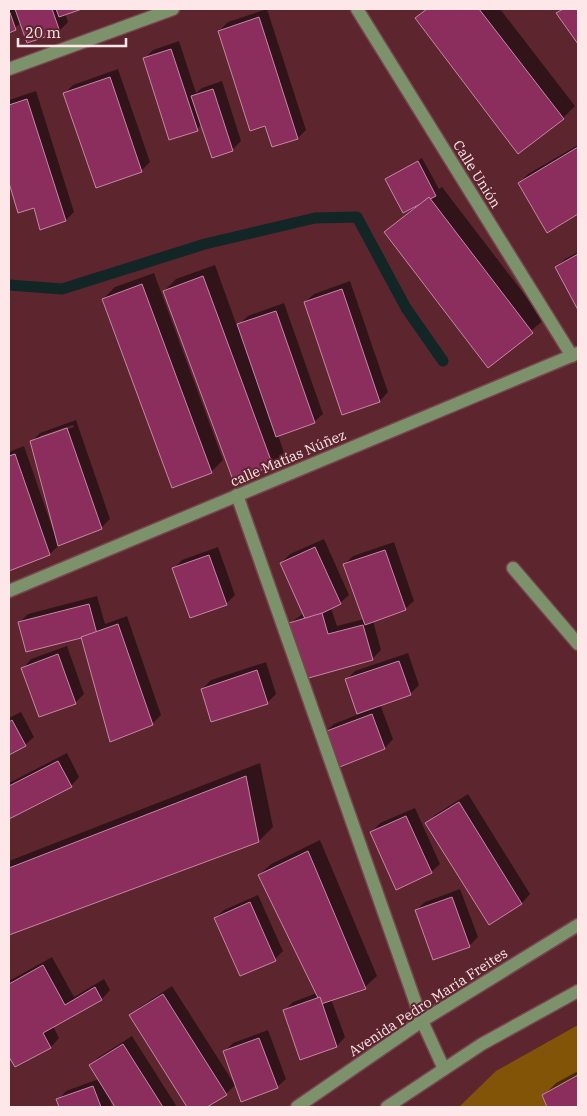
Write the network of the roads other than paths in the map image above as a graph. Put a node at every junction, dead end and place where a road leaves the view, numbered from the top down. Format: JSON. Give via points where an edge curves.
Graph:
{"nodes":[{"id":1,"x":173,"y":9,"type":"edge"},
{"id":2,"x":357,"y":9,"type":"edge"},
{"id":3,"x":9,"y":69,"type":"edge"},
{"id":4,"x":575,"y":355,"type":"edge"},
{"id":5,"x":237,"y":495,"type":"junction"},
{"id":6,"x":513,"y":568,"type":"dead end"},
{"id":7,"x":9,"y":591,"type":"edge"},
{"id":8,"x":578,"y":644,"type":"edge"},
{"id":9,"x":578,"y":925,"type":"edge"},
{"id":10,"x":578,"y":991,"type":"edge"},
{"id":11,"x":422,"y":1021,"type":"junction"},
{"id":12,"x":444,"y":1069,"type":"junction"},
{"id":13,"x":297,"y":1107,"type":"edge"},
{"id":14,"x":387,"y":1107,"type":"edge"}],
"edges":[{"from":1,"to":3,"type":"street"},
{"from":2,"to":4,"type":"street","name":"Calle Unión"},
{"from":4,"to":5,"type":"street","name":"calle Matías Núñez"},
{"from":5,"to":7,"type":"street","name":"calle Matías Núñez"},
{"from":5,"to":11,"type":"street"},
{"from":6,"to":8,"type":"street"},
{"from":9,"to":11,"type":"street","name":"Avenida Pedro María Freites"},
{"from":10,"to":12,"type":"street"},
{"from":11,"to":12,"type":"street"},
{"from":11,"to":13,"type":"street","name":"Avenida Pedro María Freites"},
{"from":12,"to":14,"type":"street"}]}
